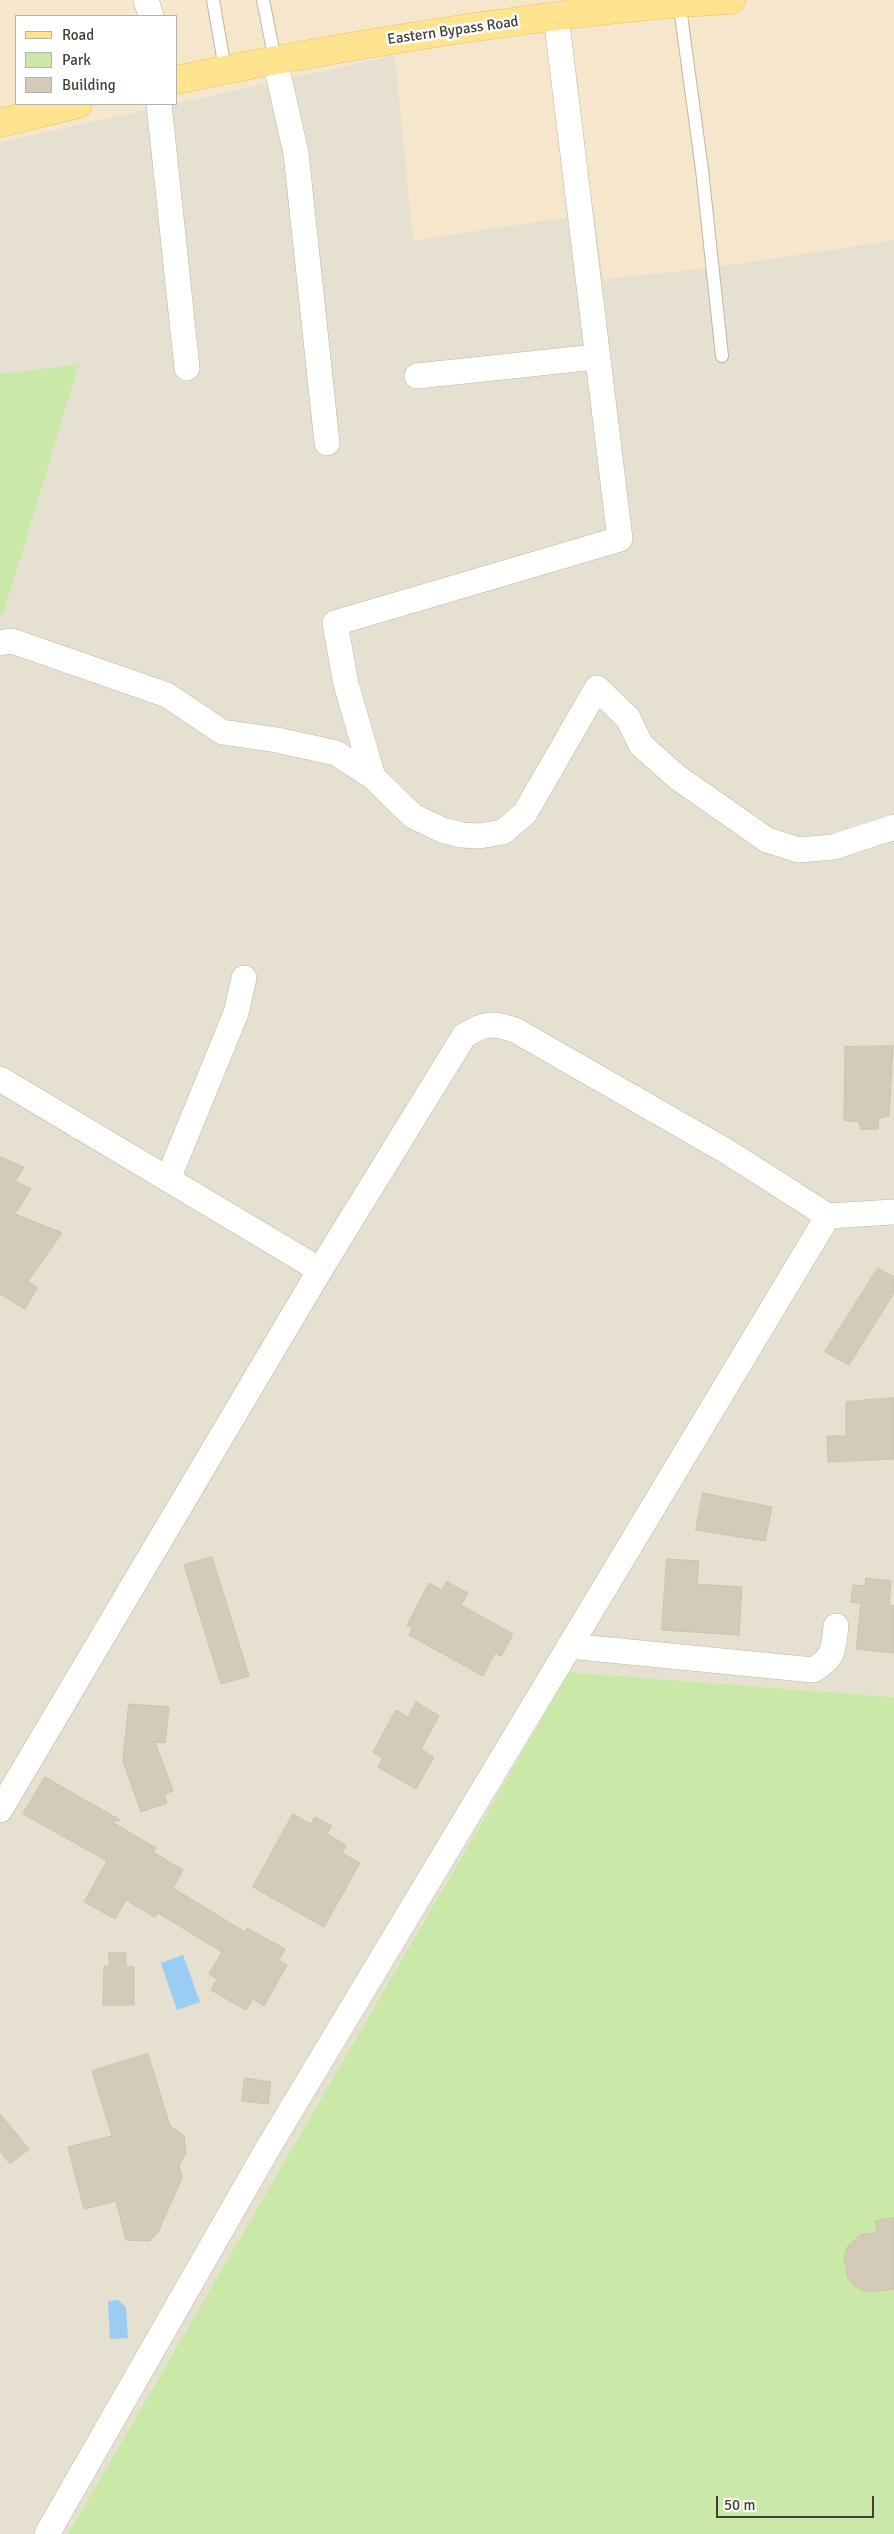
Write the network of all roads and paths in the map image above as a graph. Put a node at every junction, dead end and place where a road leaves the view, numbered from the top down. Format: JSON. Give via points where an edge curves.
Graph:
{"nodes":[{"id":1,"x":146,"y":0,"type":"edge"},
{"id":2,"x":214,"y":0,"type":"edge"},
{"id":3,"x":263,"y":0,"type":"edge"},
{"id":4,"x":731,"y":0,"type":"edge"},
{"id":5,"x":679,"y":1,"type":"edge"},
{"id":6,"x":151,"y":15,"type":"edge"},
{"id":7,"x":556,"y":16,"type":"junction"},
{"id":8,"x":275,"y":60,"type":"junction"},
{"id":9,"x":225,"y":69,"type":"junction"},
{"id":10,"x":178,"y":80,"type":"edge"},
{"id":11,"x":74,"y":105,"type":"edge"},
{"id":12,"x":159,"y":105,"type":"edge"},
{"id":13,"x":0,"y":122,"type":"edge"},
{"id":14,"x":722,"y":356,"type":"dead end"},
{"id":15,"x":596,"y":357,"type":"junction"},
{"id":16,"x":187,"y":368,"type":"dead end"},
{"id":17,"x":417,"y":376,"type":"dead end"},
{"id":18,"x":327,"y":444,"type":"dead end"},
{"id":19,"x":0,"y":642,"type":"edge"},
{"id":20,"x":373,"y":777,"type":"junction"},
{"id":21,"x":894,"y":827,"type":"edge"},
{"id":22,"x":244,"y":978,"type":"dead end"},
{"id":23,"x":0,"y":1079,"type":"edge"},
{"id":24,"x":168,"y":1179,"type":"junction"},
{"id":25,"x":894,"y":1212,"type":"edge"},
{"id":26,"x":828,"y":1216,"type":"junction"},
{"id":27,"x":320,"y":1270,"type":"junction"},
{"id":28,"x":836,"y":1626,"type":"dead end"},
{"id":29,"x":569,"y":1646,"type":"junction"},
{"id":30,"x":0,"y":1810,"type":"edge"},
{"id":31,"x":47,"y":2534,"type":"edge"}],
"edges":[{"from":1,"to":6,"type":"street"},
{"from":2,"to":9,"type":"lane"},
{"from":3,"to":8,"type":"lane"},
{"from":4,"to":5,"type":"main road","name":"Eastern Bypass Road"},
{"from":5,"to":7,"type":"main road","name":"Eastern Bypass Road"},
{"from":5,"to":14,"type":"lane","via":[[702,170]]},
{"from":7,"to":8,"type":"main road","name":"Eastern Bypass Road","via":[[344,46]]},
{"from":7,"to":15,"type":"street"},
{"from":8,"to":9,"type":"main road","name":"Eastern Bypass Road"},
{"from":8,"to":18,"type":"street","via":[[296,154]]},
{"from":9,"to":10,"type":"main road","name":"Eastern Bypass Road"},
{"from":11,"to":13,"type":"main road"},
{"from":12,"to":16,"type":"street"},
{"from":15,"to":17,"type":"street"},
{"from":15,"to":20,"type":"street","via":[[620,539],[335,623],[346,684]]},
{"from":19,"to":20,"type":"street","via":[[12,641],[167,695],[222,732],[336,753]]},
{"from":20,"to":21,"type":"street","via":[[413,816],[442,830],[462,836],[503,832],[525,813],[597,688],[628,718],[641,745],[677,777],[767,840],[799,850],[833,847]]},
{"from":22,"to":24,"type":"street","via":[[236,1013]]},
{"from":23,"to":24,"type":"street"},
{"from":24,"to":27,"type":"street"},
{"from":25,"to":26,"type":"street"},
{"from":26,"to":27,"type":"street","via":[[726,1151],[515,1030],[496,1023],[479,1026],[464,1036]]},
{"from":26,"to":29,"type":"street"},
{"from":27,"to":30,"type":"street"},
{"from":28,"to":29,"type":"street","via":[[833,1653],[827,1662],[813,1670]]},
{"from":29,"to":31,"type":"street","via":[[268,2148]]}]}
